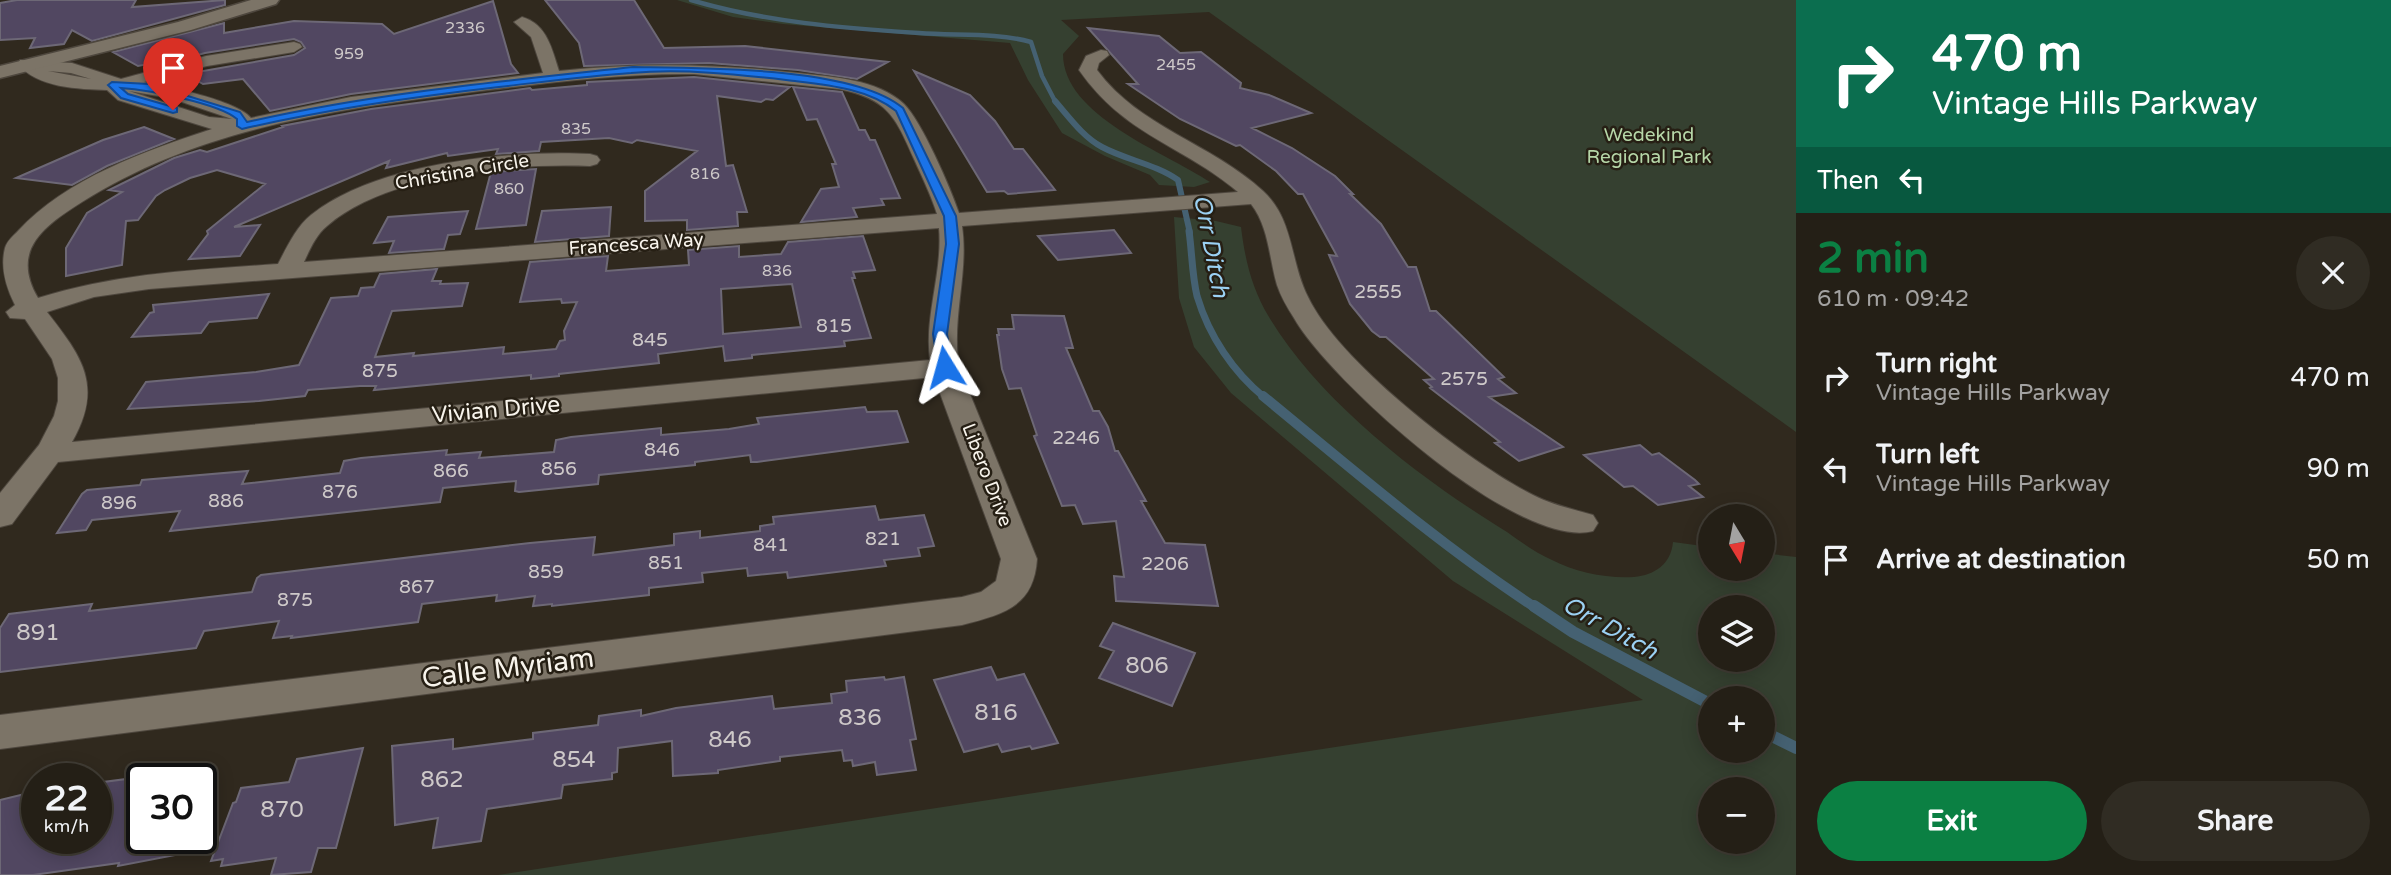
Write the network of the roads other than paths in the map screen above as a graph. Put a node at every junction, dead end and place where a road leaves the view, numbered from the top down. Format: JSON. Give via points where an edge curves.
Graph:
{"nodes":[{"id":1,"x":270,"y":0,"type":"edge"},
{"id":2,"x":522,"y":22,"type":"dead end"},
{"id":3,"x":294,"y":47,"type":"dead end"},
{"id":4,"x":1101,"y":55,"type":"dead end"},
{"id":5,"x":0,"y":58,"type":"edge"},
{"id":6,"x":26,"y":64,"type":"junction"},
{"id":7,"x":0,"y":72,"type":"edge"},
{"id":8,"x":553,"y":77,"type":"junction"},
{"id":9,"x":112,"y":85,"type":"junction"},
{"id":10,"x":64,"y":99,"type":"dead end"},
{"id":11,"x":242,"y":126,"type":"junction"},
{"id":12,"x":590,"y":160,"type":"dead end"},
{"id":13,"x":1257,"y":197,"type":"junction"},
{"id":14,"x":950,"y":220,"type":"junction"},
{"id":15,"x":286,"y":271,"type":"junction"},
{"id":16,"x":19,"y":312,"type":"junction"},
{"id":17,"x":945,"y":367,"type":"junction"},
{"id":18,"x":46,"y":454,"type":"junction"},
{"id":19,"x":0,"y":516,"type":"edge"},
{"id":20,"x":1581,"y":523,"type":"dead end"},
{"id":21,"x":1012,"y":589,"type":"joint"},
{"id":22,"x":0,"y":732,"type":"edge"}],
"edges":[{"from":1,"to":6,"type":"street"},
{"from":2,"to":8,"type":"street","via":[[537,31]]},
{"from":3,"to":9,"type":"street","via":[[183,66]]},
{"from":4,"to":13,"type":"street","via":[[1092,60],[1088,70],[1113,102],[1224,169]]},
{"from":5,"to":6,"type":"street"},
{"from":6,"to":7,"type":"street"},
{"from":6,"to":9,"type":"street","via":[[43,75],[79,84]]},
{"from":8,"to":11,"type":"street","name":"Libero Drive","via":[[350,102]]},
{"from":8,"to":14,"type":"street","name":"Libero Drive","via":[[710,69],[825,82],[876,95],[905,117]]},
{"from":9,"to":10,"type":"street"},
{"from":9,"to":11,"type":"street","via":[[124,96],[207,123]]},
{"from":11,"to":16,"type":"street","name":"Libero Drive","via":[[114,176],[46,216],[17,246],[5,271],[4,286]]},
{"from":12,"to":15,"type":"street","name":"Christina Circle","via":[[534,159],[384,186],[348,201],[318,222]]},
{"from":13,"to":14,"type":"street","name":"Francesca Way"},
{"from":13,"to":20,"type":"street","via":[[1273,217],[1296,298],[1365,384],[1410,425],[1492,485],[1528,506]]},
{"from":14,"to":15,"type":"street","name":"Francesca Way"},
{"from":14,"to":17,"type":"street","name":"Libero Drive","via":[[953,244],[940,334]]},
{"from":15,"to":16,"type":"street","name":"Francesca Way","via":[[118,285]]},
{"from":16,"to":18,"type":"street","name":"Libero Drive","via":[[71,370],[74,385],[65,425]]},
{"from":17,"to":18,"type":"street","name":"Vivian Drive"},
{"from":17,"to":21,"type":"street","name":"Libero Drive","via":[[1019,559],[1019,575]]},
{"from":18,"to":19,"type":"street","name":"Libero Drive"},
{"from":21,"to":22,"type":"street","name":"Calle Myriam","via":[[992,603],[922,617]]}]}
